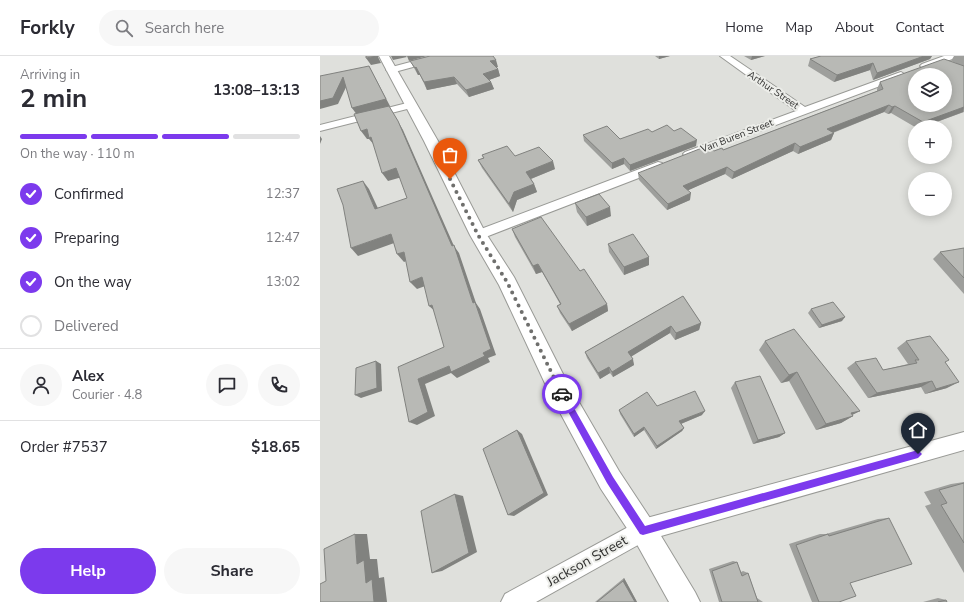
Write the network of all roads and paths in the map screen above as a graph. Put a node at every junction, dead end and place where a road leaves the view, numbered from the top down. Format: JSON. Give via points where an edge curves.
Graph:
{"nodes":[{"id":1,"x":443,"y":56,"type":"edge"},
{"id":2,"x":724,"y":56,"type":"edge"},
{"id":3,"x":936,"y":58,"type":"edge"},
{"id":4,"x":952,"y":61,"type":"edge"},
{"id":5,"x":387,"y":63,"type":"edge"},
{"id":6,"x":411,"y":105,"type":"junction"},
{"id":7,"x":803,"y":111,"type":"junction"},
{"id":8,"x":320,"y":128,"type":"edge"},
{"id":9,"x":478,"y":235,"type":"junction"},
{"id":10,"x":964,"y":441,"type":"edge"},
{"id":11,"x":643,"y":530,"type":"junction"},
{"id":12,"x":513,"y":602,"type":"edge"},
{"id":13,"x":685,"y":602,"type":"edge"}],
"edges":[{"from":1,"to":5,"type":"street"},
{"from":2,"to":7,"type":"street","name":"Arthur Street"},
{"from":3,"to":4,"type":"street","name":"Van Buren Street"},
{"from":3,"to":7,"type":"street","name":"Van Buren Street"},
{"from":5,"to":6,"type":"street"},
{"from":6,"to":8,"type":"street"},
{"from":6,"to":9,"type":"street"},
{"from":7,"to":9,"type":"street","name":"Van Buren Street"},
{"from":9,"to":11,"type":"street","via":[[507,282],[585,436]]},
{"from":10,"to":11,"type":"street","name":"Jackson Street"},
{"from":11,"to":12,"type":"street","name":"Jackson Street"},
{"from":11,"to":13,"type":"street"}]}
